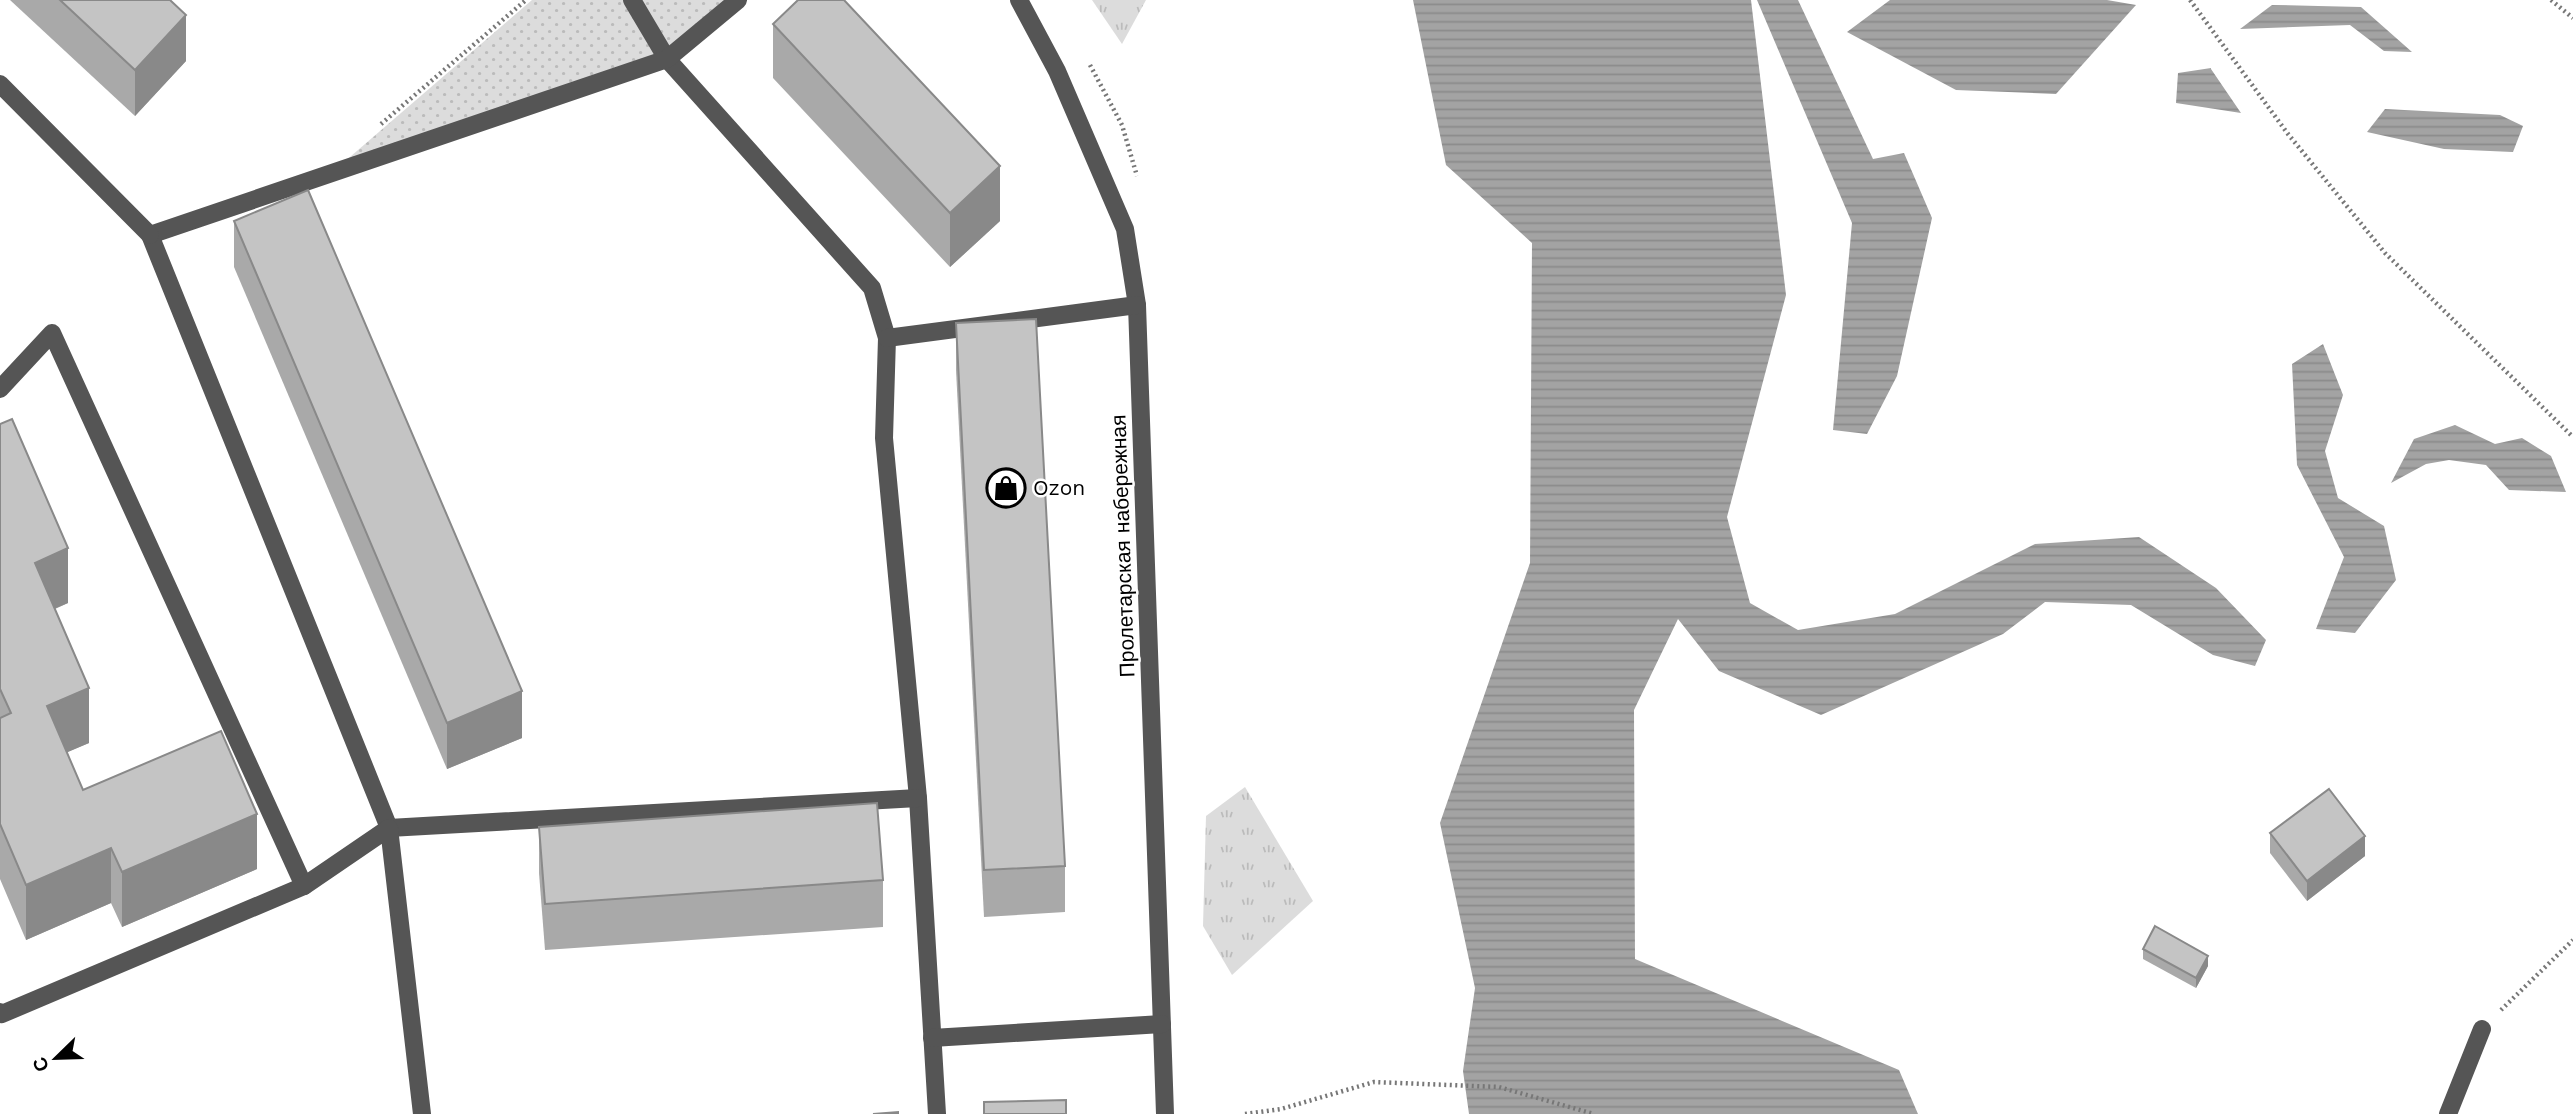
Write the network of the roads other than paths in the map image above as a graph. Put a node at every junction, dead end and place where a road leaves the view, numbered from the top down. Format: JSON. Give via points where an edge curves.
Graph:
{"nodes":[{"id":1,"x":632,"y":0,"type":"edge"},
{"id":2,"x":737,"y":0,"type":"edge"},
{"id":3,"x":1019,"y":0,"type":"edge"},
{"id":4,"x":667,"y":59,"type":"junction"},
{"id":5,"x":0,"y":84,"type":"edge"},
{"id":6,"x":150,"y":235,"type":"junction"},
{"id":7,"x":1137,"y":305,"type":"junction"},
{"id":8,"x":887,"y":338,"type":"junction"},
{"id":9,"x":0,"y":389,"type":"edge"},
{"id":10,"x":918,"y":798,"type":"junction"},
{"id":11,"x":389,"y":828,"type":"junction"},
{"id":12,"x":304,"y":886,"type":"junction"},
{"id":13,"x":0,"y":1012,"type":"edge"},
{"id":14,"x":1162,"y":1024,"type":"junction"},
{"id":15,"x":2482,"y":1029,"type":"road end"},
{"id":16,"x":932,"y":1038,"type":"junction"},
{"id":17,"x":422,"y":1114,"type":"edge"},
{"id":18,"x":937,"y":1114,"type":"edge"},
{"id":19,"x":1165,"y":1114,"type":"edge"},
{"id":20,"x":2448,"y":1114,"type":"edge"}],
"edges":[{"from":1,"to":4,"type":"street"},
{"from":2,"to":4,"type":"street"},
{"from":3,"to":7,"type":"street","name":"Пролетарская набережная","via":[[1057,71],[1125,229]]},
{"from":4,"to":6,"type":"street"},
{"from":4,"to":8,"type":"street","via":[[872,288]]},
{"from":5,"to":6,"type":"street"},
{"from":6,"to":11,"type":"street"},
{"from":7,"to":8,"type":"street"},
{"from":7,"to":14,"type":"street","name":"Пролетарская набережная"},
{"from":8,"to":10,"type":"street","via":[[884,438]]},
{"from":9,"to":12,"type":"street","via":[[52,333]]},
{"from":10,"to":11,"type":"street"},
{"from":10,"to":16,"type":"street"},
{"from":11,"to":12,"type":"street"},
{"from":11,"to":17,"type":"street"},
{"from":12,"to":13,"type":"street"},
{"from":14,"to":16,"type":"street"},
{"from":14,"to":19,"type":"street","name":"Пролетарская набережная"},
{"from":15,"to":20,"type":"street"},
{"from":16,"to":18,"type":"street"}]}
